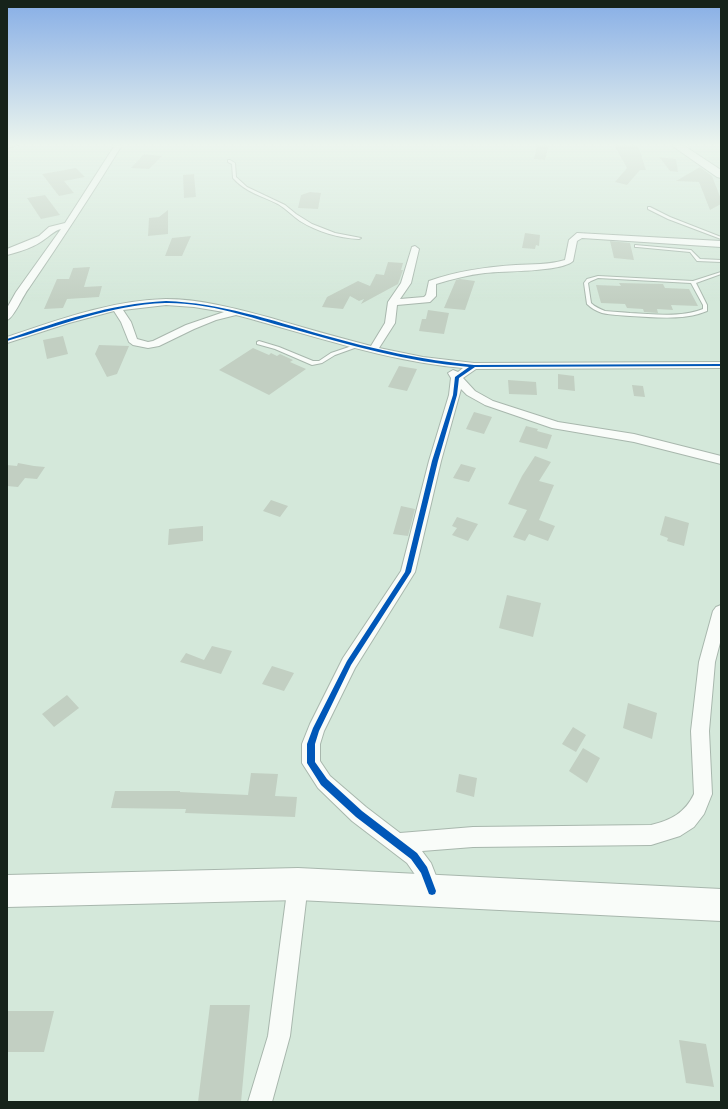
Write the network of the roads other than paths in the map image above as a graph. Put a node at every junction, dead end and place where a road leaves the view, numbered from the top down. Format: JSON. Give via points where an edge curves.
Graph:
{"nodes":[{"id":1,"x":86,"y":197,"type":"edge"},
{"id":2,"x":265,"y":197,"type":"edge"},
{"id":3,"x":650,"y":208,"type":"dead end"},
{"id":4,"x":68,"y":225,"type":"junction"},
{"id":5,"x":360,"y":238,"type":"dead end"},
{"id":6,"x":721,"y":238,"type":"edge"},
{"id":7,"x":721,"y":244,"type":"edge"},
{"id":8,"x":637,"y":246,"type":"dead end"},
{"id":9,"x":415,"y":249,"type":"dead end"},
{"id":10,"x":7,"y":252,"type":"edge"},
{"id":11,"x":721,"y":261,"type":"edge"},
{"id":12,"x":721,"y":273,"type":"edge"},
{"id":13,"x":693,"y":282,"type":"junction"},
{"id":14,"x":21,"y":292,"type":"junction"},
{"id":15,"x":7,"y":295,"type":"edge"},
{"id":16,"x":393,"y":302,"type":"junction"},
{"id":17,"x":117,"y":308,"type":"junction"},
{"id":18,"x":236,"y":312,"type":"junction"},
{"id":19,"x":7,"y":317,"type":"edge"},
{"id":20,"x":7,"y":340,"type":"edge"},
{"id":21,"x":258,"y":343,"type":"dead end"},
{"id":22,"x":357,"y":346,"type":"junction"},
{"id":23,"x":373,"y":350,"type":"junction"},
{"id":24,"x":444,"y":364,"type":"junction"},
{"id":25,"x":721,"y":365,"type":"edge"},
{"id":26,"x":474,"y":366,"type":"junction"},
{"id":27,"x":457,"y":377,"type":"junction"},
{"id":28,"x":455,"y":396,"type":"junction"},
{"id":29,"x":489,"y":403,"type":"junction"},
{"id":30,"x":721,"y":460,"type":"edge"},
{"id":31,"x":721,"y":611,"type":"edge"},
{"id":32,"x":397,"y":843,"type":"junction"},
{"id":33,"x":298,"y":884,"type":"junction"},
{"id":34,"x":7,"y":891,"type":"edge"},
{"id":35,"x":432,"y":891,"type":"junction"},
{"id":36,"x":721,"y":905,"type":"edge"},
{"id":37,"x":260,"y":1102,"type":"edge"}],
"edges":[{"from":1,"to":4,"type":"street"},
{"from":2,"to":5,"type":"lane","via":[[322,231],[343,237]]},
{"from":3,"to":6,"type":"lane"},
{"from":4,"to":10,"type":"street","via":[[52,229],[42,238]]},
{"from":4,"to":14,"type":"street"},
{"from":7,"to":16,"type":"street","via":[[580,235],[573,240],[569,262],[558,266],[499,269],[447,277],[432,283],[431,296],[427,300]]},
{"from":8,"to":11,"type":"lane","via":[[691,251],[699,260]]},
{"from":9,"to":16,"type":"street","via":[[406,283]]},
{"from":12,"to":13,"type":"lane"},
{"from":13,"to":13,"type":"lane","via":[[705,310],[687,316],[604,312],[589,304],[586,283],[598,277]]},
{"from":14,"to":15,"type":"street"},
{"from":14,"to":19,"type":"street"},
{"from":16,"to":23,"type":"street","via":[[390,323]]},
{"from":17,"to":18,"type":"street","via":[[166,302],[195,304]]},
{"from":17,"to":18,"type":"street","via":[[133,340],[148,345],[213,318]]},
{"from":17,"to":20,"type":"street"},
{"from":18,"to":22,"type":"street"},
{"from":21,"to":22,"type":"lane","via":[[312,363]]},
{"from":22,"to":23,"type":"street"},
{"from":23,"to":24,"type":"street"},
{"from":24,"to":26,"type":"street"},
{"from":24,"to":27,"type":"street"},
{"from":25,"to":26,"type":"street"},
{"from":26,"to":27,"type":"street"},
{"from":27,"to":28,"type":"street"},
{"from":27,"to":29,"type":"street","via":[[471,393]]},
{"from":28,"to":29,"type":"street"},
{"from":28,"to":32,"type":"street","via":[[435,461],[408,572],[349,663],[311,744],[311,762],[324,782],[359,814]]},
{"from":29,"to":30,"type":"street","via":[[556,425],[634,438]]},
{"from":31,"to":32,"type":"street","via":[[707,662],[700,732],[703,794],[698,808],[686,820],[673,829],[651,835],[473,837]]},
{"from":32,"to":35,"type":"street","via":[[414,856],[424,870]]},
{"from":33,"to":34,"type":"highway"},
{"from":33,"to":35,"type":"highway"},
{"from":33,"to":37,"type":"street","via":[[280,1036]]},
{"from":35,"to":36,"type":"highway"}]}
